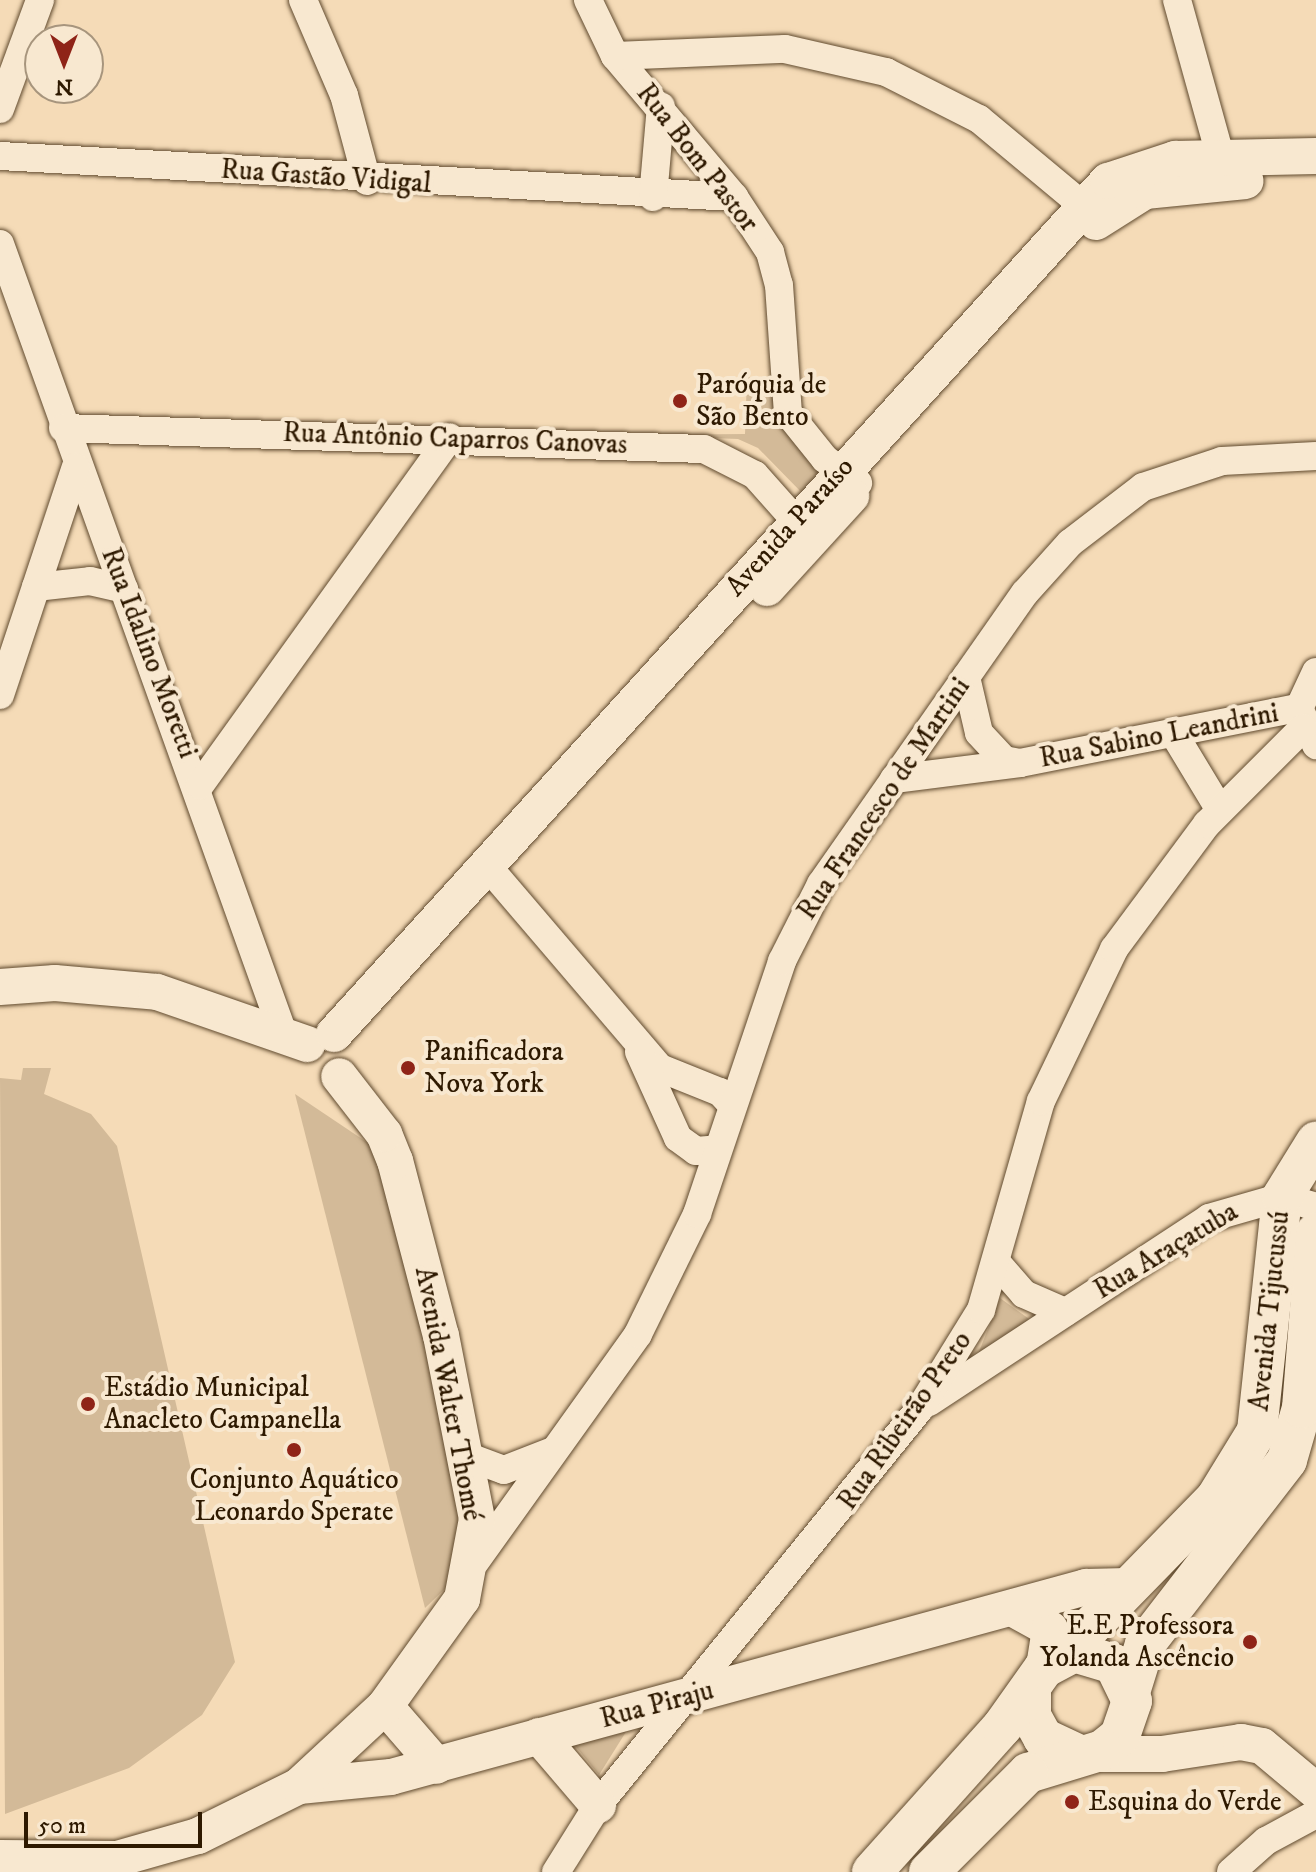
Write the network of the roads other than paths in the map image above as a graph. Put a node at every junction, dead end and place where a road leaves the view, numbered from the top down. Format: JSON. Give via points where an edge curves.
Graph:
{"nodes":[{"id":1,"x":40,"y":0,"type":"edge"},
{"id":2,"x":303,"y":0,"type":"edge"},
{"id":3,"x":588,"y":0,"type":"edge"},
{"id":4,"x":1177,"y":0,"type":"edge"},
{"id":5,"x":615,"y":56,"type":"junction"},
{"id":6,"x":661,"y":106,"type":"junction"},
{"id":7,"x":0,"y":109,"type":"edge"},
{"id":8,"x":0,"y":156,"type":"edge"},
{"id":9,"x":1316,"y":156,"type":"edge"},
{"id":10,"x":1225,"y":170,"type":"junction"},
{"id":11,"x":1316,"y":180,"type":"edge"},
{"id":12,"x":367,"y":181,"type":"junction"},
{"id":13,"x":653,"y":197,"type":"junction"},
{"id":14,"x":734,"y":197,"type":"junction"},
{"id":15,"x":1090,"y":212,"type":"junction"},
{"id":16,"x":0,"y":244,"type":"edge"},
{"id":17,"x":5,"y":274,"type":"edge"},
{"id":18,"x":63,"y":428,"type":"junction"},
{"id":19,"x":450,"y":437,"type":"junction"},
{"id":20,"x":1316,"y":456,"type":"edge"},
{"id":21,"x":76,"y":467,"type":"junction"},
{"id":22,"x":852,"y":478,"type":"junction"},
{"id":23,"x":803,"y":529,"type":"junction"},
{"id":24,"x":36,"y":587,"type":"junction"},
{"id":25,"x":124,"y":589,"type":"junction"},
{"id":26,"x":1316,"y":672,"type":"edge"},
{"id":27,"x":966,"y":677,"type":"junction"},
{"id":28,"x":0,"y":695,"type":"edge"},
{"id":29,"x":1306,"y":727,"type":"edge"},
{"id":30,"x":1174,"y":734,"type":"junction"},
{"id":31,"x":1020,"y":763,"type":"junction"},
{"id":32,"x":894,"y":779,"type":"junction"},
{"id":33,"x":200,"y":785,"type":"junction"},
{"id":34,"x":1220,"y":810,"type":"junction"},
{"id":35,"x":495,"y":876,"type":"junction"},
{"id":36,"x":0,"y":987,"type":"edge"},
{"id":37,"x":636,"y":1044,"type":"junction"},
{"id":38,"x":322,"y":1047,"type":"junction"},
{"id":39,"x":731,"y":1104,"type":"junction"},
{"id":40,"x":1316,"y":1142,"type":"edge"},
{"id":41,"x":718,"y":1149,"type":"junction"},
{"id":42,"x":1299,"y":1202,"type":"edge"},
{"id":43,"x":1316,"y":1233,"type":"edge"},
{"id":44,"x":997,"y":1263,"type":"junction"},
{"id":45,"x":1065,"y":1312,"type":"junction"},
{"id":46,"x":921,"y":1407,"type":"junction"},
{"id":47,"x":1289,"y":1438,"type":"edge"},
{"id":48,"x":559,"y":1447,"type":"junction"},
{"id":49,"x":466,"y":1456,"type":"junction"},
{"id":50,"x":475,"y":1562,"type":"junction"},
{"id":51,"x":1127,"y":1586,"type":"junction"},
{"id":52,"x":1012,"y":1608,"type":"junction"},
{"id":53,"x":1046,"y":1671,"type":"junction"},
{"id":54,"x":692,"y":1696,"type":"junction"},
{"id":55,"x":1131,"y":1701,"type":"junction"},
{"id":56,"x":385,"y":1706,"type":"junction"},
{"id":57,"x":539,"y":1736,"type":"junction"},
{"id":58,"x":1186,"y":1748,"type":"junction"},
{"id":59,"x":1085,"y":1754,"type":"junction"},
{"id":60,"x":437,"y":1766,"type":"junction"},
{"id":61,"x":299,"y":1786,"type":"junction"},
{"id":62,"x":1316,"y":1791,"type":"edge"},
{"id":63,"x":598,"y":1805,"type":"junction"},
{"id":64,"x":1316,"y":1814,"type":"edge"},
{"id":65,"x":0,"y":1858,"type":"edge"},
{"id":66,"x":556,"y":1872,"type":"edge"},
{"id":67,"x":872,"y":1872,"type":"edge"},
{"id":68,"x":929,"y":1872,"type":"edge"},
{"id":69,"x":1231,"y":1872,"type":"edge"}],
"edges":[{"from":1,"to":7,"type":"street"},
{"from":2,"to":12,"type":"street","via":[[344,95]]},
{"from":3,"to":5,"type":"street","name":"Rua Bom Pastor"},
{"from":4,"to":10,"type":"street"},
{"from":5,"to":6,"type":"street","name":"Rua Bom Pastor"},
{"from":5,"to":15,"type":"street","via":[[785,49],[886,72],[979,119]]},
{"from":6,"to":13,"type":"street"},
{"from":6,"to":14,"type":"street","name":"Rua Bom Pastor"},
{"from":8,"to":12,"type":"street","name":"Rua Gastão Vidigal"},
{"from":9,"to":10,"type":"street","name":"Avenida Paraíso"},
{"from":10,"to":11,"type":"street","name":"Avenida Paraíso"},
{"from":10,"to":15,"type":"street","name":"Avenida Paraíso","via":[[1135,167]]},
{"from":12,"to":13,"type":"street","name":"Rua Gastão Vidigal"},
{"from":13,"to":14,"type":"street","name":"Rua Gastão Vidigal"},
{"from":14,"to":22,"type":"street","name":"Rua Bom Pastor","via":[[770,252],[779,285],[788,413],[810,444]]},
{"from":15,"to":22,"type":"street","name":"Avenida Paraíso"},
{"from":16,"to":17,"type":"street","name":"Rua Idalino Moretti"},
{"from":17,"to":18,"type":"street","name":"Rua Idalino Moretti"},
{"from":18,"to":19,"type":"street","name":"Rua Antônio Caparros Canovas"},
{"from":18,"to":21,"type":"street","name":"Rua Idalino Moretti"},
{"from":19,"to":23,"type":"street","name":"Rua Antônio Caparros Canovas","via":[[704,449],[755,475]]},
{"from":19,"to":33,"type":"street"},
{"from":20,"to":27,"type":"street","name":"Rua Francesco de Martini","via":[[1222,461],[1143,487],[1070,543]]},
{"from":21,"to":24,"type":"street"},
{"from":21,"to":25,"type":"street","name":"Rua Idalino Moretti"},
{"from":22,"to":23,"type":"street","name":"Avenida Paraíso"},
{"from":23,"to":35,"type":"street","name":"Avenida Paraíso"},
{"from":24,"to":25,"type":"street","via":[[90,581]]},
{"from":24,"to":28,"type":"street"},
{"from":25,"to":33,"type":"street","name":"Rua Idalino Moretti"},
{"from":26,"to":29,"type":"street"},
{"from":27,"to":31,"type":"street","name":"Rua Sabino Leandrini","via":[[979,733],[1004,760]]},
{"from":27,"to":32,"type":"street","name":"Rua Francesco de Martini"},
{"from":29,"to":30,"type":"street","name":"Rua Sabino Leandrini"},
{"from":29,"to":34,"type":"street","name":"Rua Ribeirão Preto"},
{"from":30,"to":31,"type":"street","name":"Rua Sabino Leandrini"},
{"from":30,"to":34,"type":"street"},
{"from":31,"to":32,"type":"street","name":"Rua Sabino Leandrini"},
{"from":32,"to":39,"type":"street","name":"Rua Francesco de Martini","via":[[799,923]]},
{"from":33,"to":38,"type":"street","name":"Rua Idalino Moretti"},
{"from":34,"to":44,"type":"street","name":"Rua Ribeirão Preto","via":[[1151,894],[1078,1015],[1041,1101]]},
{"from":35,"to":37,"type":"street"},
{"from":35,"to":38,"type":"street","name":"Avenida Paraíso"},
{"from":36,"to":38,"type":"street","via":[[55,983],[157,992]]},
{"from":37,"to":39,"type":"street","via":[[660,1068],[720,1092]]},
{"from":37,"to":41,"type":"street","via":[[678,1138],[696,1151]]},
{"from":38,"to":49,"type":"street","name":"Avenida Walter Thomé","via":[[384,1134],[395,1161]]},
{"from":39,"to":41,"type":"street","name":"Rua Francesco de Martini"},
{"from":40,"to":42,"type":"main road","name":"Avenida Tijucussú"},
{"from":41,"to":48,"type":"street","name":"Rua Francesco de Martini","via":[[697,1214],[638,1334]]},
{"from":42,"to":45,"type":"street","name":"Rua Araçatuba","via":[[1209,1218]]},
{"from":42,"to":47,"type":"main road","name":"Avenida Tijucussú"},
{"from":43,"to":47,"type":"main road","name":"Avenida Tijucussú"},
{"from":44,"to":45,"type":"street","name":"Rua Araçatuba","via":[[1024,1294]]},
{"from":44,"to":46,"type":"street","name":"Rua Ribeirão Preto","via":[[981,1310]]},
{"from":45,"to":46,"type":"street","name":"Rua Araçatuba"},
{"from":46,"to":54,"type":"street","name":"Rua Ribeirão Preto"},
{"from":47,"to":51,"type":"main road","name":"Avenida Tijucussú","via":[[1216,1498]]},
{"from":47,"to":55,"type":"main road","name":"Avenida Tijucussú","via":[[1271,1490],[1145,1644]]},
{"from":48,"to":49,"type":"street","via":[[504,1470]]},
{"from":48,"to":50,"type":"street","name":"Rua Francesco de Martini"},
{"from":49,"to":50,"type":"street","name":"Avenida Walter Thomé","via":[[477,1519]]},
{"from":50,"to":56,"type":"street","name":"Avenida Walter Thomé","via":[[444,1631]]},
{"from":51,"to":52,"type":"street","name":"Rua Piraju","via":[[1086,1587]]},
{"from":51,"to":53,"type":"main road","name":"Avenida Tijucussú"},
{"from":52,"to":53,"type":"street","via":[[1050,1629]]},
{"from":52,"to":54,"type":"street","name":"Rua Piraju"},
{"from":53,"to":55,"type":"main road","via":[[1105,1658]]},
{"from":53,"to":59,"type":"main road","via":[[1035,1727],[1057,1749]]},
{"from":53,"to":67,"type":"main road","name":"Avenida Tijucussú"},
{"from":54,"to":57,"type":"street","name":"Rua Piraju"},
{"from":54,"to":63,"type":"street","name":"Rua Ribeirão Preto"},
{"from":55,"to":58,"type":"street","via":[[1157,1742]]},
{"from":55,"to":59,"type":"main road","name":"Avenida Tijucussú","via":[[1120,1736]]},
{"from":56,"to":60,"type":"street"},
{"from":56,"to":61,"type":"street","name":"Avenida Walter Thomé"},
{"from":57,"to":60,"type":"street","name":"Rua Piraju"},
{"from":57,"to":63,"type":"street"},
{"from":58,"to":59,"type":"street"},
{"from":58,"to":62,"type":"street","via":[[1262,1746]]},
{"from":59,"to":68,"type":"main road","name":"Avenida Tijucussú","via":[[1028,1773]]},
{"from":60,"to":61,"type":"street","name":"Rua Piraju"},
{"from":61,"to":65,"type":"street","name":"Avenida Walter Thomé","via":[[198,1836],[117,1859]]},
{"from":63,"to":66,"type":"street","name":"Rua Ribeirão Preto"},
{"from":64,"to":69,"type":"street","via":[[1266,1841]]}]}
